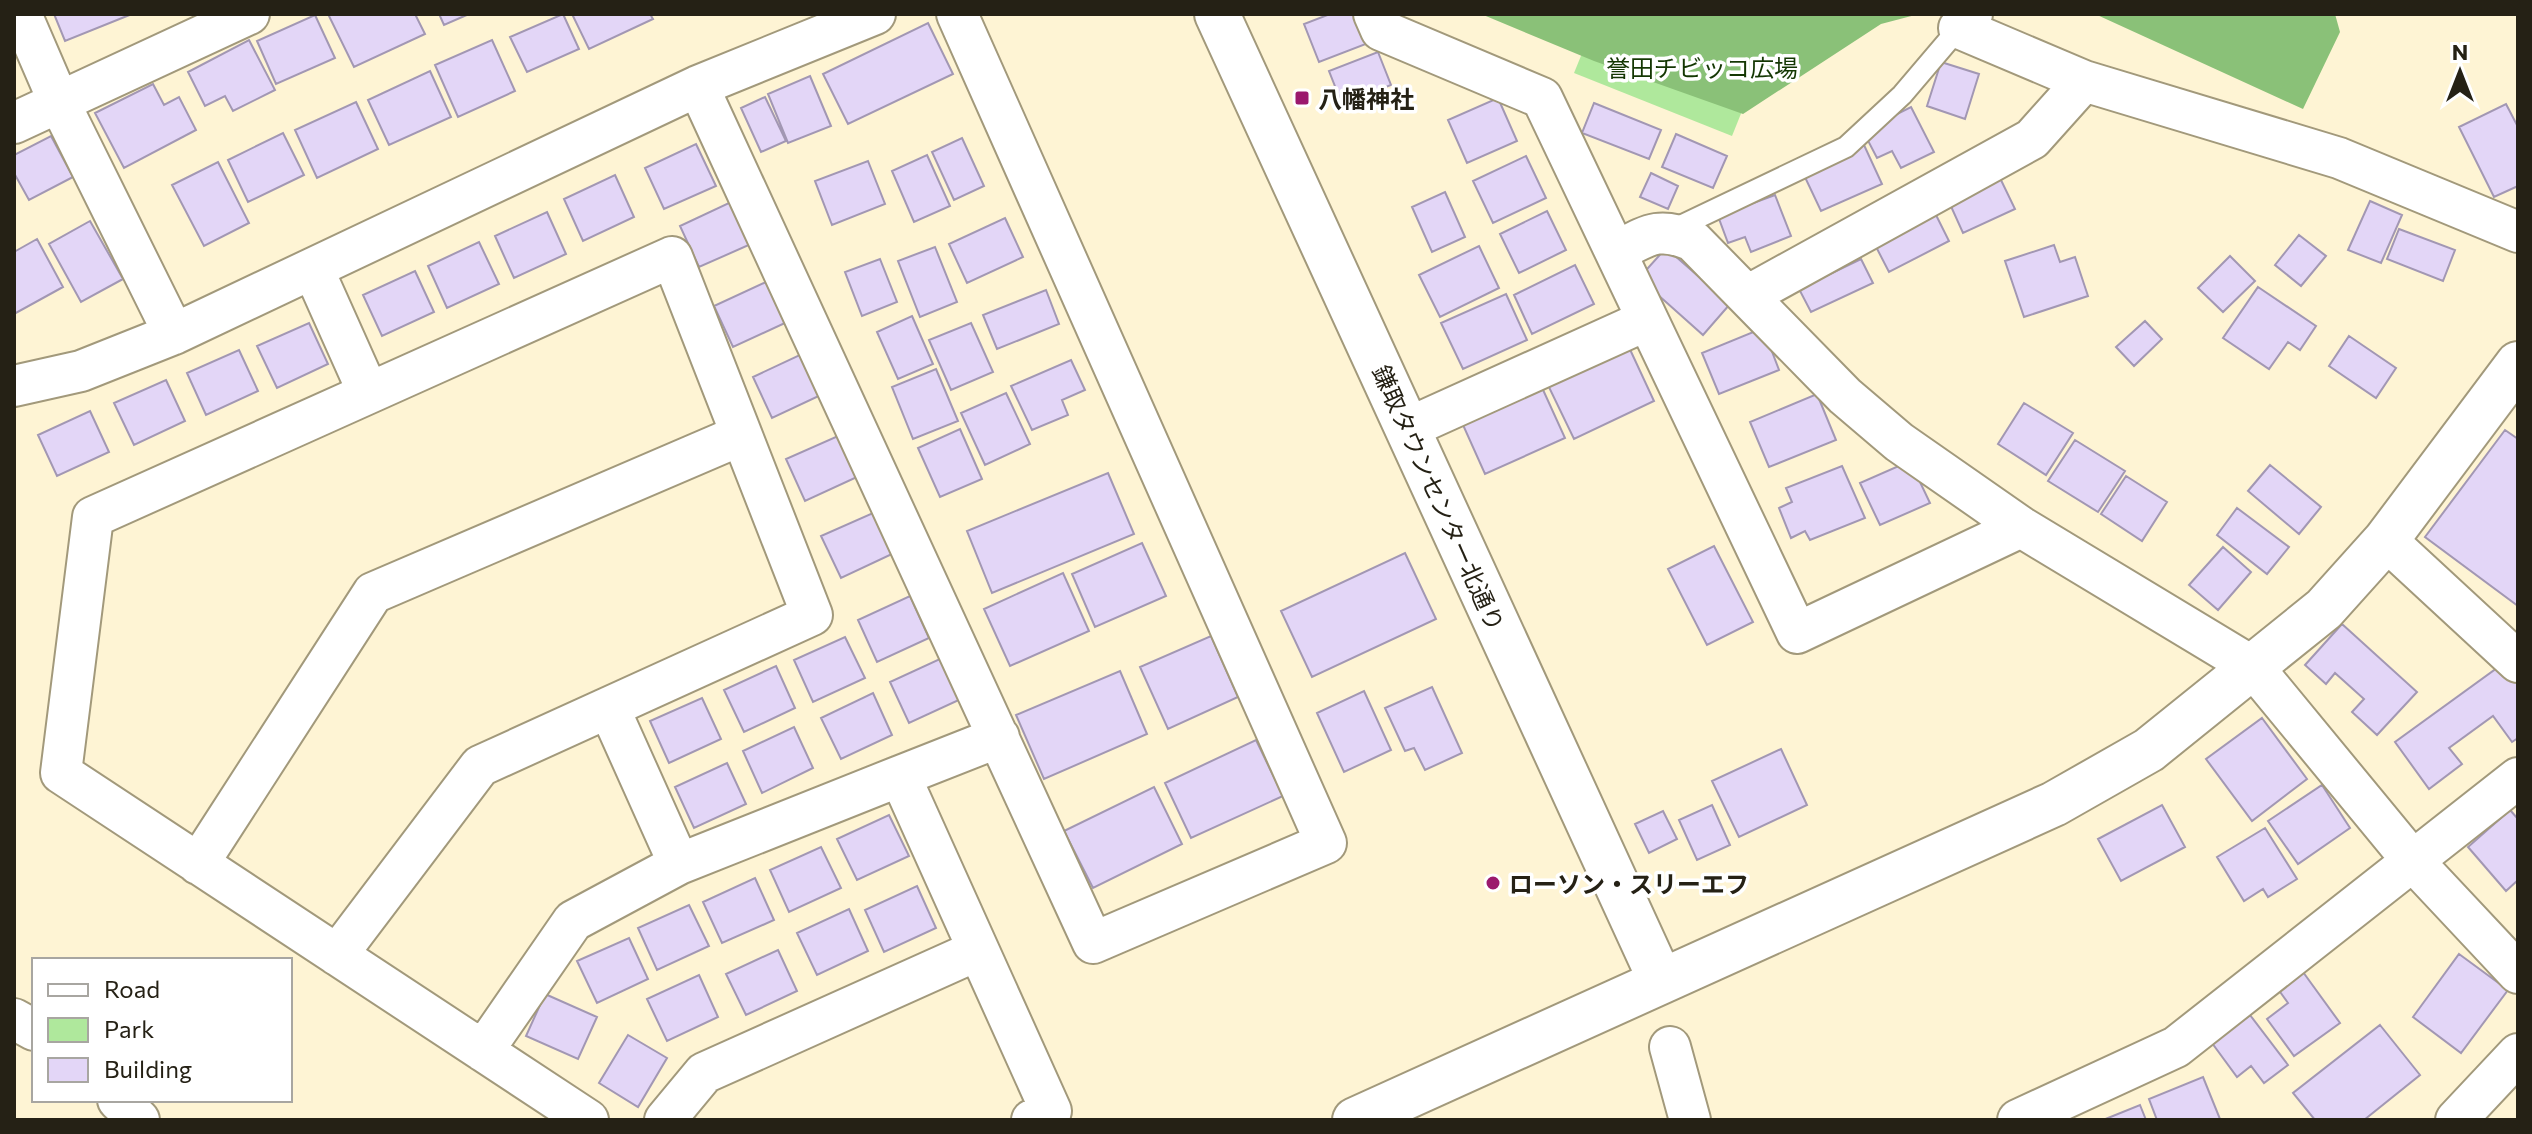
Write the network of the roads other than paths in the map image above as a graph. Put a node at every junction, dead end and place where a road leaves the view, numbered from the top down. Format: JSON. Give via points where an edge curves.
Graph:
{"nodes":[{"id":1,"x":21,"y":14,"type":"edge"},
{"id":2,"x":249,"y":14,"type":"edge"},
{"id":3,"x":875,"y":14,"type":"edge"},
{"id":4,"x":957,"y":14,"type":"edge"},
{"id":5,"x":1217,"y":14,"type":"edge"},
{"id":6,"x":1374,"y":14,"type":"edge"},
{"id":7,"x":1966,"y":21,"type":"edge"},
{"id":8,"x":2084,"y":81,"type":"junction"},
{"id":9,"x":698,"y":86,"type":"junction"},
{"id":10,"x":59,"y":102,"type":"junction"},
{"id":11,"x":14,"y":123,"type":"edge"},
{"id":12,"x":1670,"y":231,"type":"junction"},
{"id":13,"x":2518,"y":232,"type":"edge"},
{"id":14,"x":1618,"y":251,"type":"junction"},
{"id":15,"x":313,"y":269,"type":"junction"},
{"id":16,"x":1749,"y":295,"type":"junction"},
{"id":17,"x":1647,"y":320,"type":"junction"},
{"id":18,"x":174,"y":334,"type":"junction"},
{"id":19,"x":2518,"y":364,"type":"edge"},
{"id":20,"x":14,"y":386,"type":"edge"},
{"id":21,"x":368,"y":392,"type":"junction"},
{"id":22,"x":1408,"y":428,"type":"junction"},
{"id":23,"x":741,"y":435,"type":"junction"},
{"id":24,"x":2021,"y":527,"type":"junction"},
{"id":25,"x":2386,"y":540,"type":"junction"},
{"id":26,"x":2518,"y":662,"type":"edge"},
{"id":27,"x":2253,"y":667,"type":"junction"},
{"id":28,"x":609,"y":708,"type":"junction"},
{"id":29,"x":999,"y":737,"type":"junction"},
{"id":30,"x":900,"y":776,"type":"junction"},
{"id":31,"x":2518,"y":778,"type":"edge"},
{"id":32,"x":2412,"y":860,"type":"junction"},
{"id":33,"x":198,"y":864,"type":"junction"},
{"id":34,"x":679,"y":864,"type":"junction"},
{"id":35,"x":978,"y":950,"type":"junction"},
{"id":36,"x":337,"y":955,"type":"junction"},
{"id":37,"x":2518,"y":973,"type":"edge"},
{"id":38,"x":1661,"y":981,"type":"junction"},
{"id":39,"x":14,"y":1019,"type":"edge"},
{"id":40,"x":32,"y":1029,"type":"edge"},
{"id":41,"x":1670,"y":1047,"type":"dead end"},
{"id":42,"x":483,"y":1051,"type":"junction"},
{"id":43,"x":2518,"y":1054,"type":"edge"},
{"id":44,"x":120,"y":1102,"type":"edge"},
{"id":45,"x":1398,"y":1111,"type":"edge"},
{"id":46,"x":139,"y":1120,"type":"edge"},
{"id":47,"x":588,"y":1120,"type":"edge"},
{"id":48,"x":665,"y":1120,"type":"edge"},
{"id":49,"x":1032,"y":1120,"type":"edge"},
{"id":50,"x":1355,"y":1120,"type":"edge"},
{"id":51,"x":1690,"y":1120,"type":"edge"},
{"id":52,"x":2018,"y":1120,"type":"edge"},
{"id":53,"x":2456,"y":1120,"type":"edge"}],
"edges":[{"from":1,"to":10,"type":"street"},
{"from":2,"to":10,"type":"street"},
{"from":3,"to":9,"type":"street"},
{"from":4,"to":29,"type":"street","via":[[1326,843],[1093,943]]},
{"from":5,"to":22,"type":"street","name":"鎌取タウンセンター北通り"},
{"from":6,"to":14,"type":"street","via":[[1381,30],[1542,98]]},
{"from":7,"to":8,"type":"street"},
{"from":7,"to":12,"type":"lane","via":[[1902,95],[1846,147]]},
{"from":8,"to":13,"type":"street","via":[[2339,158]]},
{"from":8,"to":16,"type":"street","via":[[2032,139]]},
{"from":9,"to":15,"type":"street"},
{"from":9,"to":29,"type":"street"},
{"from":10,"to":11,"type":"street"},
{"from":10,"to":18,"type":"street"},
{"from":12,"to":14,"type":"street","via":[[1648,235]]},
{"from":12,"to":16,"type":"street","via":[[1693,241]]},
{"from":14,"to":17,"type":"street"},
{"from":15,"to":18,"type":"street"},
{"from":15,"to":21,"type":"street"},
{"from":16,"to":24,"type":"street","via":[[1866,415]]},
{"from":17,"to":22,"type":"street"},
{"from":17,"to":24,"type":"street","via":[[1797,633]]},
{"from":18,"to":20,"type":"street","via":[[81,371]]},
{"from":19,"to":25,"type":"street"},
{"from":21,"to":23,"type":"street","via":[[672,257]]},
{"from":21,"to":33,"type":"street","via":[[93,517],[61,773]]},
{"from":22,"to":38,"type":"street","name":"鎌取タウンセンター北通り"},
{"from":23,"to":28,"type":"street","via":[[812,615]]},
{"from":23,"to":33,"type":"street","via":[[373,593]]},
{"from":24,"to":27,"type":"street"},
{"from":25,"to":26,"type":"street"},
{"from":25,"to":27,"type":"street","via":[[2324,609]]},
{"from":27,"to":32,"type":"street"},
{"from":27,"to":38,"type":"street","via":[[2149,750],[2054,804]]},
{"from":28,"to":34,"type":"street"},
{"from":28,"to":36,"type":"street","via":[[480,766]]},
{"from":29,"to":30,"type":"street"},
{"from":30,"to":34,"type":"street"},
{"from":30,"to":35,"type":"street"},
{"from":31,"to":32,"type":"street"},
{"from":32,"to":37,"type":"street"},
{"from":32,"to":52,"type":"street","via":[[2176,1047]]},
{"from":33,"to":36,"type":"street"},
{"from":34,"to":42,"type":"street","via":[[573,921]]},
{"from":35,"to":48,"type":"street","via":[[704,1073]]},
{"from":35,"to":49,"type":"street","via":[[1051,1111]]},
{"from":36,"to":42,"type":"street"},
{"from":38,"to":45,"type":"street"},
{"from":39,"to":40,"type":"street"},
{"from":41,"to":51,"type":"street"},
{"from":42,"to":47,"type":"street"},
{"from":43,"to":53,"type":"street"},
{"from":44,"to":46,"type":"street"},
{"from":45,"to":50,"type":"street"}]}
